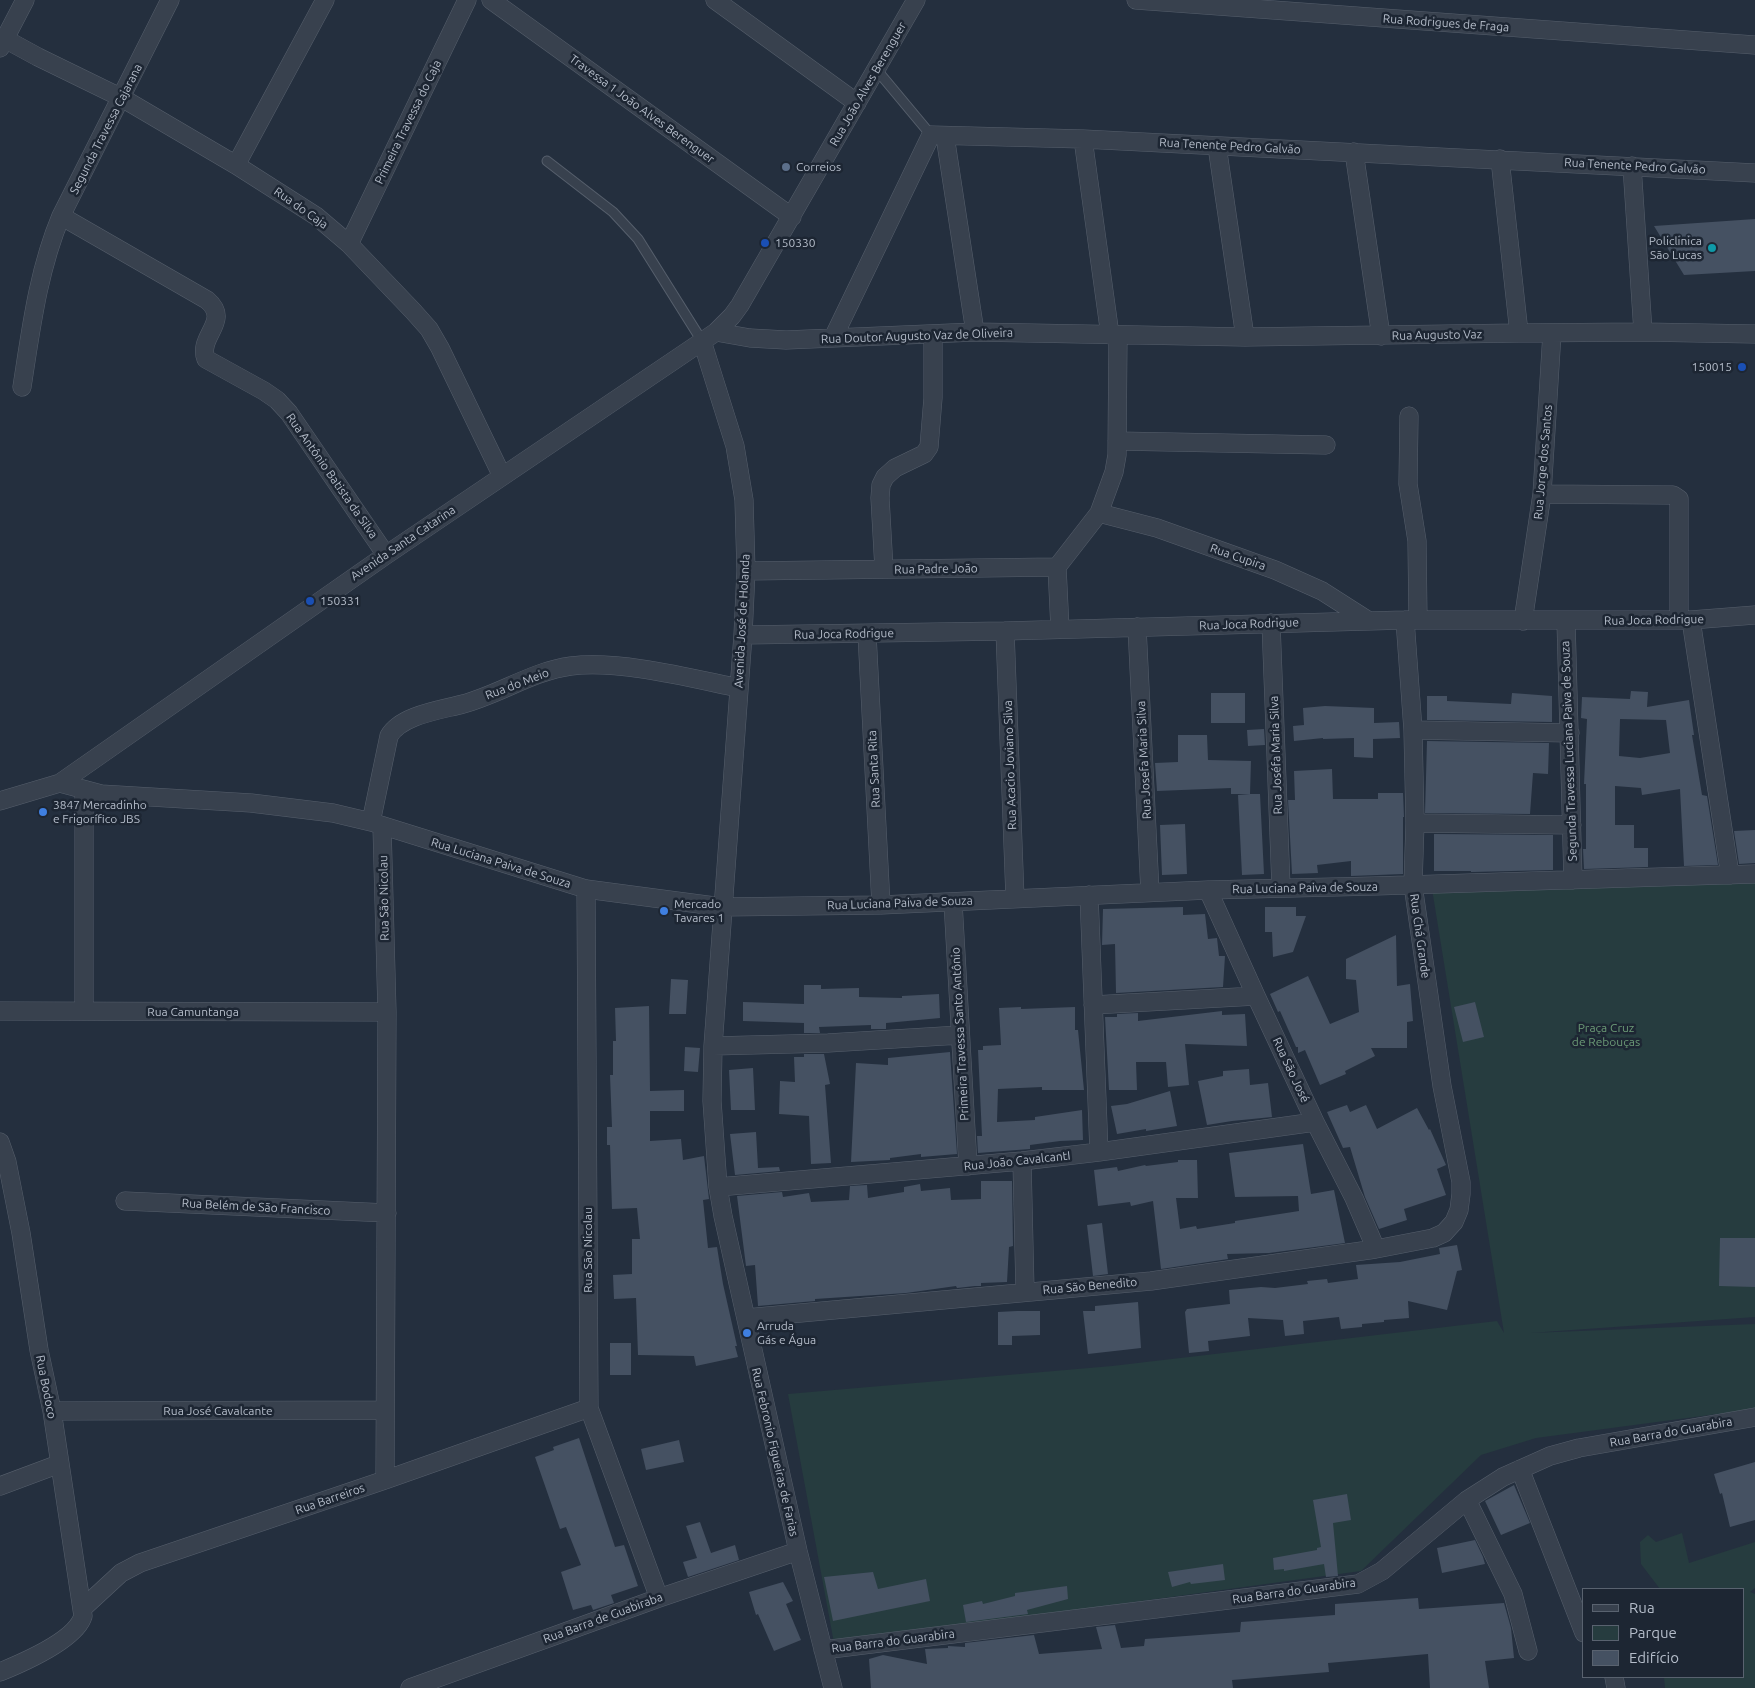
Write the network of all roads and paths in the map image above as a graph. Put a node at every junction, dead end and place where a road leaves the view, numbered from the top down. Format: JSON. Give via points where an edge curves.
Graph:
{"nodes":[{"id":1,"x":25,"y":0,"type":"edge"},
{"id":2,"x":170,"y":0,"type":"edge"},
{"id":3,"x":325,"y":0,"type":"edge"},
{"id":4,"x":467,"y":0,"type":"edge"},
{"id":5,"x":491,"y":0,"type":"edge"},
{"id":6,"x":715,"y":0,"type":"edge"},
{"id":7,"x":916,"y":0,"type":"edge"},
{"id":8,"x":1136,"y":0,"type":"edge"},
{"id":9,"x":3,"y":44,"type":"edge"},
{"id":10,"x":1755,"y":45,"type":"edge"},
{"id":11,"x":876,"y":69,"type":"junction"},
{"id":12,"x":122,"y":98,"type":"junction"},
{"id":13,"x":857,"y":103,"type":"junction"},
{"id":14,"x":938,"y":135,"type":"junction"},
{"id":15,"x":1083,"y":139,"type":"junction"},
{"id":16,"x":1216,"y":146,"type":"junction"},
{"id":17,"x":1354,"y":152,"type":"junction"},
{"id":18,"x":1500,"y":159,"type":"junction"},
{"id":19,"x":547,"y":161,"type":"dead end"},
{"id":20,"x":236,"y":165,"type":"junction"},
{"id":21,"x":1632,"y":166,"type":"junction"},
{"id":22,"x":1755,"y":173,"type":"edge"},
{"id":23,"x":60,"y":216,"type":"junction"},
{"id":24,"x":792,"y":217,"type":"junction"},
{"id":25,"x":349,"y":244,"type":"junction"},
{"id":26,"x":975,"y":332,"type":"junction"},
{"id":27,"x":1644,"y":332,"type":"junction"},
{"id":28,"x":1519,"y":333,"type":"junction"},
{"id":29,"x":1552,"y":333,"type":"junction"},
{"id":30,"x":933,"y":334,"type":"junction"},
{"id":31,"x":1755,"y":334,"type":"edge"},
{"id":32,"x":1114,"y":335,"type":"junction"},
{"id":33,"x":709,"y":336,"type":"junction"},
{"id":34,"x":1381,"y":336,"type":"junction"},
{"id":35,"x":1245,"y":337,"type":"junction"},
{"id":36,"x":833,"y":338,"type":"junction"},
{"id":37,"x":22,"y":387,"type":"dead end"},
{"id":38,"x":1409,"y":416,"type":"dead end"},
{"id":39,"x":1117,"y":441,"type":"junction"},
{"id":40,"x":1326,"y":445,"type":"dead end"},
{"id":41,"x":502,"y":476,"type":"junction"},
{"id":42,"x":1542,"y":494,"type":"junction"},
{"id":43,"x":1099,"y":513,"type":"junction"},
{"id":44,"x":386,"y":555,"type":"junction"},
{"id":45,"x":1057,"y":567,"type":"junction"},
{"id":46,"x":884,"y":569,"type":"junction"},
{"id":47,"x":746,"y":571,"type":"junction"},
{"id":48,"x":1755,"y":615,"type":"edge"},
{"id":49,"x":1411,"y":620,"type":"junction"},
{"id":50,"x":1685,"y":620,"type":"junction"},
{"id":51,"x":1369,"y":621,"type":"junction"},
{"id":52,"x":1523,"y":621,"type":"junction"},
{"id":53,"x":1566,"y":621,"type":"junction"},
{"id":54,"x":1271,"y":623,"type":"junction"},
{"id":55,"x":1137,"y":627,"type":"junction"},
{"id":56,"x":1060,"y":629,"type":"junction"},
{"id":57,"x":1005,"y":631,"type":"junction"},
{"id":58,"x":867,"y":634,"type":"junction"},
{"id":59,"x":742,"y":635,"type":"junction"},
{"id":60,"x":740,"y":688,"type":"junction"},
{"id":61,"x":1413,"y":730,"type":"junction"},
{"id":62,"x":1570,"y":733,"type":"junction"},
{"id":63,"x":60,"y":782,"type":"junction"},
{"id":64,"x":84,"y":790,"type":"junction"},
{"id":65,"x":0,"y":801,"type":"edge"},
{"id":66,"x":1415,"y":823,"type":"junction"},
{"id":67,"x":377,"y":824,"type":"junction"},
{"id":68,"x":1572,"y":825,"type":"junction"},
{"id":69,"x":1755,"y":874,"type":"edge"},
{"id":70,"x":1730,"y":875,"type":"junction"},
{"id":71,"x":1573,"y":880,"type":"junction"},
{"id":72,"x":1413,"y":885,"type":"junction"},
{"id":73,"x":1281,"y":887,"type":"junction"},
{"id":74,"x":586,"y":889,"type":"junction"},
{"id":75,"x":1208,"y":890,"type":"junction"},
{"id":76,"x":1150,"y":892,"type":"junction"},
{"id":77,"x":1089,"y":895,"type":"junction"},
{"id":78,"x":1015,"y":898,"type":"junction"},
{"id":79,"x":953,"y":902,"type":"junction"},
{"id":80,"x":880,"y":905,"type":"junction"},
{"id":81,"x":722,"y":907,"type":"junction"},
{"id":82,"x":1256,"y":996,"type":"junction"},
{"id":83,"x":1093,"y":1005,"type":"junction"},
{"id":84,"x":0,"y":1011,"type":"edge"},
{"id":85,"x":84,"y":1011,"type":"junction"},
{"id":86,"x":387,"y":1012,"type":"junction"},
{"id":87,"x":960,"y":1035,"type":"junction"},
{"id":88,"x":713,"y":1046,"type":"junction"},
{"id":89,"x":1315,"y":1122,"type":"junction"},
{"id":90,"x":0,"y":1142,"type":"edge"},
{"id":91,"x":1099,"y":1152,"type":"junction"},
{"id":92,"x":1022,"y":1161,"type":"junction"},
{"id":93,"x":968,"y":1166,"type":"junction"},
{"id":94,"x":718,"y":1187,"type":"junction"},
{"id":95,"x":125,"y":1200,"type":"dead end"},
{"id":96,"x":387,"y":1213,"type":"junction"},
{"id":97,"x":1433,"y":1238,"type":"joint"},
{"id":98,"x":1376,"y":1249,"type":"junction"},
{"id":99,"x":1025,"y":1291,"type":"junction"},
{"id":100,"x":746,"y":1318,"type":"junction"},
{"id":101,"x":589,"y":1408,"type":"junction"},
{"id":102,"x":385,"y":1410,"type":"junction"},
{"id":103,"x":52,"y":1411,"type":"junction"},
{"id":104,"x":1755,"y":1417,"type":"edge"},
{"id":105,"x":59,"y":1464,"type":"junction"},
{"id":106,"x":1520,"y":1469,"type":"junction"},
{"id":107,"x":385,"y":1480,"type":"junction"},
{"id":108,"x":0,"y":1486,"type":"edge"},
{"id":109,"x":1467,"y":1500,"type":"junction"},
{"id":110,"x":798,"y":1551,"type":"junction"},
{"id":111,"x":659,"y":1598,"type":"junction"},
{"id":112,"x":82,"y":1609,"type":"junction"},
{"id":113,"x":1582,"y":1628,"type":"edge"},
{"id":114,"x":823,"y":1650,"type":"junction"},
{"id":115,"x":1528,"y":1651,"type":"dead end"},
{"id":116,"x":0,"y":1672,"type":"edge"},
{"id":117,"x":410,"y":1688,"type":"edge"},
{"id":118,"x":833,"y":1688,"type":"edge"}],
"edges":[{"from":1,"to":9,"type":"street"},
{"from":2,"to":12,"type":"street","name":"Segunda Travessa Cajarana"},
{"from":3,"to":20,"type":"street"},
{"from":4,"to":25,"type":"street","name":"Primeira Travessa do Caja"},
{"from":5,"to":24,"type":"street","name":"Travessa 1 João Alves Berenguer"},
{"from":6,"to":13,"type":"street"},
{"from":7,"to":11,"type":"street","name":"Rua João Alves Berenguer"},
{"from":8,"to":10,"type":"street","name":"Rua Rodrigues de Fraga"},
{"from":9,"to":12,"type":"street","name":"Rua do Caja","via":[[38,57]]},
{"from":11,"to":13,"type":"street","name":"Rua João Alves Berenguer"},
{"from":11,"to":14,"type":"lane"},
{"from":12,"to":20,"type":"street","name":"Rua do Caja"},
{"from":12,"to":23,"type":"street","name":"Segunda Travessa Cajarana"},
{"from":13,"to":24,"type":"street","name":"Rua João Alves Berenguer"},
{"from":14,"to":15,"type":"street","name":"Rua Tenente Pedro Galvão"},
{"from":14,"to":26,"type":"street"},
{"from":14,"to":36,"type":"street"},
{"from":15,"to":16,"type":"street","name":"Rua Tenente Pedro Galvão"},
{"from":15,"to":32,"type":"street"},
{"from":16,"to":17,"type":"street","name":"Rua Tenente Pedro Galvão"},
{"from":16,"to":35,"type":"street"},
{"from":17,"to":18,"type":"street","name":"Rua Tenente Pedro Galvão"},
{"from":17,"to":34,"type":"street"},
{"from":18,"to":21,"type":"street","name":"Rua Tenente Pedro Galvão"},
{"from":18,"to":28,"type":"street"},
{"from":19,"to":33,"type":"lane","via":[[613,212],[638,239]]},
{"from":20,"to":25,"type":"street","name":"Rua do Caja","via":[[316,216]]},
{"from":21,"to":22,"type":"street","name":"Rua Tenente Pedro Galvão"},
{"from":21,"to":27,"type":"street"},
{"from":23,"to":37,"type":"street","name":"Segunda Travessa Cajarana","via":[[38,287]]},
{"from":23,"to":44,"type":"street","name":"Rua Antônio Batista da Silva","via":[[215,307],[216,319],[203,352],[206,359],[264,391],[289,413]]},
{"from":24,"to":33,"type":"street","name":"Rua João Alves Berenguer","via":[[740,305]]},
{"from":25,"to":41,"type":"street","name":"Rua do Caja","via":[[429,329]]},
{"from":26,"to":30,"type":"street","name":"Rua Doutor Augusto Vaz de Oliveira"},
{"from":26,"to":32,"type":"street","name":"Rua Doutor Augusto Vaz de Oliveira"},
{"from":27,"to":29,"type":"street","name":"Rua Augusto Vaz"},
{"from":27,"to":31,"type":"street","name":"Rua Augusto Vaz"},
{"from":28,"to":29,"type":"street","name":"Rua Augusto Vaz"},
{"from":28,"to":34,"type":"street","name":"Rua Augusto Vaz"},
{"from":29,"to":42,"type":"street","name":"Rua Jorge dos Santos"},
{"from":30,"to":36,"type":"street","name":"Rua Doutor Augusto Vaz de Oliveira"},
{"from":30,"to":46,"type":"street","via":[[933,398],[928,446],[924,454],[884,477],[881,485]]},
{"from":32,"to":35,"type":"street","name":"Rua Augusto Vaz"},
{"from":32,"to":39,"type":"street"},
{"from":33,"to":36,"type":"street","name":"Rua Doutor Augusto Vaz de Oliveira","via":[[786,340]]},
{"from":33,"to":41,"type":"street","name":"Avenida Santa Catarina"},
{"from":33,"to":47,"type":"street","name":"Avenida José de Holanda","via":[[744,500]]},
{"from":34,"to":35,"type":"street","name":"Rua Augusto Vaz"},
{"from":38,"to":49,"type":"street","name":"Rua Chá Grande","via":[[1408,484],[1417,541]]},
{"from":39,"to":40,"type":"street"},
{"from":39,"to":43,"type":"street","via":[[1114,472]]},
{"from":41,"to":44,"type":"street","name":"Avenida Santa Catarina"},
{"from":42,"to":50,"type":"street","via":[[1677,496],[1680,503]]},
{"from":42,"to":52,"type":"street","name":"Rua Jorge dos Santos"},
{"from":43,"to":45,"type":"street"},
{"from":43,"to":51,"type":"street","name":"Rua Cupira","via":[[1157,528],[1275,570],[1322,590]]},
{"from":44,"to":63,"type":"street","name":"Avenida Santa Catarina"},
{"from":45,"to":46,"type":"street","name":"Rua Padre João"},
{"from":45,"to":56,"type":"street"},
{"from":46,"to":47,"type":"street","name":"Rua Padre João"},
{"from":47,"to":59,"type":"street","name":"Avenida José de Holanda"},
{"from":48,"to":50,"type":"street","name":"Rua Joca Rodrigue"},
{"from":49,"to":51,"type":"street","name":"Rua Joca Rodrigue"},
{"from":49,"to":52,"type":"street","name":"Rua Joca Rodrigue"},
{"from":49,"to":61,"type":"street","name":"Rua Chá Grande"},
{"from":50,"to":53,"type":"street","name":"Rua Joca Rodrigue"},
{"from":50,"to":70,"type":"street"},
{"from":51,"to":54,"type":"street","name":"Rua Joca Rodrigue"},
{"from":52,"to":53,"type":"street","name":"Rua Joca Rodrigue"},
{"from":53,"to":62,"type":"street","name":"Segunda Travessa Luciana Paiva de Souza"},
{"from":54,"to":55,"type":"street","name":"Rua Joca Rodrigue"},
{"from":54,"to":73,"type":"street","name":"Rua Joséfa Maria Silva"},
{"from":55,"to":56,"type":"street","name":"Rua Joca Rodrigue"},
{"from":55,"to":76,"type":"street","name":"Rua Josefa Maria Silva"},
{"from":56,"to":57,"type":"street","name":"Rua Joca Rodrigue"},
{"from":57,"to":58,"type":"street","name":"Rua Joca Rodrigue"},
{"from":57,"to":78,"type":"street","name":"Rua Acacio Joviano Silva"},
{"from":58,"to":59,"type":"street","name":"Rua Joca Rodrigue"},
{"from":58,"to":80,"type":"street","name":"Rua Santa Rita"},
{"from":59,"to":60,"type":"street","name":"Avenida José de Holanda"},
{"from":60,"to":67,"type":"street","name":"Rua do Meio","via":[[605,665],[570,666],[407,720],[389,736]]},
{"from":60,"to":81,"type":"street","name":"Avenida José de Holanda"},
{"from":61,"to":62,"type":"street"},
{"from":61,"to":66,"type":"street","name":"Rua Chá Grande"},
{"from":62,"to":68,"type":"street","name":"Segunda Travessa Luciana Paiva de Souza"},
{"from":63,"to":64,"type":"street","name":"Rua Luciana Paiva de Souza"},
{"from":63,"to":65,"type":"street","name":"Avenida Santa Catarina"},
{"from":64,"to":67,"type":"street","name":"Rua Luciana Paiva de Souza","via":[[101,794],[260,804],[334,813]]},
{"from":64,"to":85,"type":"street"},
{"from":66,"to":68,"type":"street"},
{"from":66,"to":72,"type":"street","name":"Rua Chá Grande"},
{"from":67,"to":74,"type":"street","name":"Rua Luciana Paiva de Souza"},
{"from":67,"to":86,"type":"street","name":"Rua São Nicolau"},
{"from":68,"to":71,"type":"street","name":"Segunda Travessa Luciana Paiva de Souza"},
{"from":69,"to":70,"type":"street","name":"Rua Luciana Paiva de Souza"},
{"from":70,"to":71,"type":"street","name":"Rua Luciana Paiva de Souza"},
{"from":71,"to":72,"type":"street","name":"Rua Luciana Paiva de Souza"},
{"from":72,"to":73,"type":"street","name":"Rua Luciana Paiva de Souza"},
{"from":72,"to":97,"type":"street","name":"Rua Chá Grande","via":[[1442,1086],[1462,1194],[1454,1222],[1444,1233]]},
{"from":73,"to":75,"type":"street","name":"Rua Luciana Paiva de Souza"},
{"from":74,"to":81,"type":"street","name":"Rua Luciana Paiva de Souza"},
{"from":74,"to":101,"type":"street","name":"Rua São Nicolau"},
{"from":75,"to":76,"type":"street","name":"Rua Luciana Paiva de Souza"},
{"from":75,"to":82,"type":"street","name":"Rua São José"},
{"from":76,"to":77,"type":"street","name":"Rua Luciana Paiva de Souza"},
{"from":77,"to":78,"type":"street","name":"Rua Luciana Paiva de Souza"},
{"from":77,"to":83,"type":"street"},
{"from":78,"to":79,"type":"street","name":"Rua Luciana Paiva de Souza"},
{"from":79,"to":80,"type":"street","name":"Rua Luciana Paiva de Souza"},
{"from":79,"to":87,"type":"street","name":"Primeira Travessa Santo Antônio"},
{"from":80,"to":81,"type":"street","name":"Rua Luciana Paiva de Souza"},
{"from":81,"to":88,"type":"street","name":"Rua Febronio Figueiras de Farias"},
{"from":82,"to":83,"type":"street"},
{"from":82,"to":89,"type":"street","name":"Rua São José"},
{"from":83,"to":91,"type":"street"},
{"from":84,"to":85,"type":"street","name":"Rua Camuntanga"},
{"from":85,"to":86,"type":"street","name":"Rua Camuntanga"},
{"from":86,"to":96,"type":"street","name":"Rua São Nicolau"},
{"from":87,"to":88,"type":"street"},
{"from":87,"to":93,"type":"street","name":"Primeira Travessa Santo Antônio"},
{"from":88,"to":94,"type":"street","name":"Rua Febronio Figueiras de Farias","via":[[712,1101]]},
{"from":89,"to":91,"type":"street","name":"Rua João CavalcantI"},
{"from":89,"to":98,"type":"street","name":"Rua São José"},
{"from":90,"to":103,"type":"street","name":"Rua Bodoco","via":[[19,1224]]},
{"from":91,"to":92,"type":"street","name":"Rua João CavalcantI"},
{"from":92,"to":93,"type":"street","name":"Rua João CavalcantI"},
{"from":92,"to":99,"type":"street"},
{"from":93,"to":94,"type":"street","name":"Rua João CavalcantI"},
{"from":94,"to":100,"type":"street","name":"Rua Febronio Figueiras de Farias"},
{"from":95,"to":96,"type":"street","name":"Rua Belém de São Francisco"},
{"from":96,"to":102,"type":"street","name":"Rua São Nicolau"},
{"from":97,"to":98,"type":"street","name":"Rua São Benedito"},
{"from":98,"to":99,"type":"street","name":"Rua São Benedito","via":[[1151,1281]]},
{"from":99,"to":100,"type":"street","name":"Rua São Benedito"},
{"from":100,"to":110,"type":"street","name":"Rua Febronio Figueiras de Farias"},
{"from":101,"to":107,"type":"street","name":"Rua Barreiros"},
{"from":101,"to":111,"type":"street","name":"Rua São Nicolau"},
{"from":102,"to":103,"type":"street","name":"Rua José Cavalcante"},
{"from":102,"to":107,"type":"street","name":"Rua São Nicolau"},
{"from":103,"to":105,"type":"street","name":"Rua Bodoco"},
{"from":104,"to":106,"type":"street","name":"Rua Barra do Guarabira","via":[[1579,1448]]},
{"from":105,"to":108,"type":"street"},
{"from":105,"to":112,"type":"street","name":"Rua Bodoco"},
{"from":106,"to":109,"type":"street","name":"Rua Barra do Guarabira"},
{"from":106,"to":113,"type":"street"},
{"from":107,"to":112,"type":"street","name":"Rua Barreiros","via":[[140,1563],[121,1573]]},
{"from":109,"to":114,"type":"street","name":"Rua Barra do Guarabira","via":[[1382,1571],[1358,1584]]},
{"from":109,"to":115,"type":"street","via":[[1513,1594]]},
{"from":110,"to":111,"type":"street","name":"Rua Barra de Guabiraba"},
{"from":110,"to":114,"type":"street","name":"Rua Febronio Figueiras de Farias"},
{"from":111,"to":117,"type":"street","name":"Rua Barra de Guabiraba"},
{"from":112,"to":116,"type":"street","name":"Rua Bodoco","via":[[83,1616],[74,1630],[42,1654]]},
{"from":114,"to":118,"type":"street","name":"Rua Febronio Figueiras de Farias"}]}
